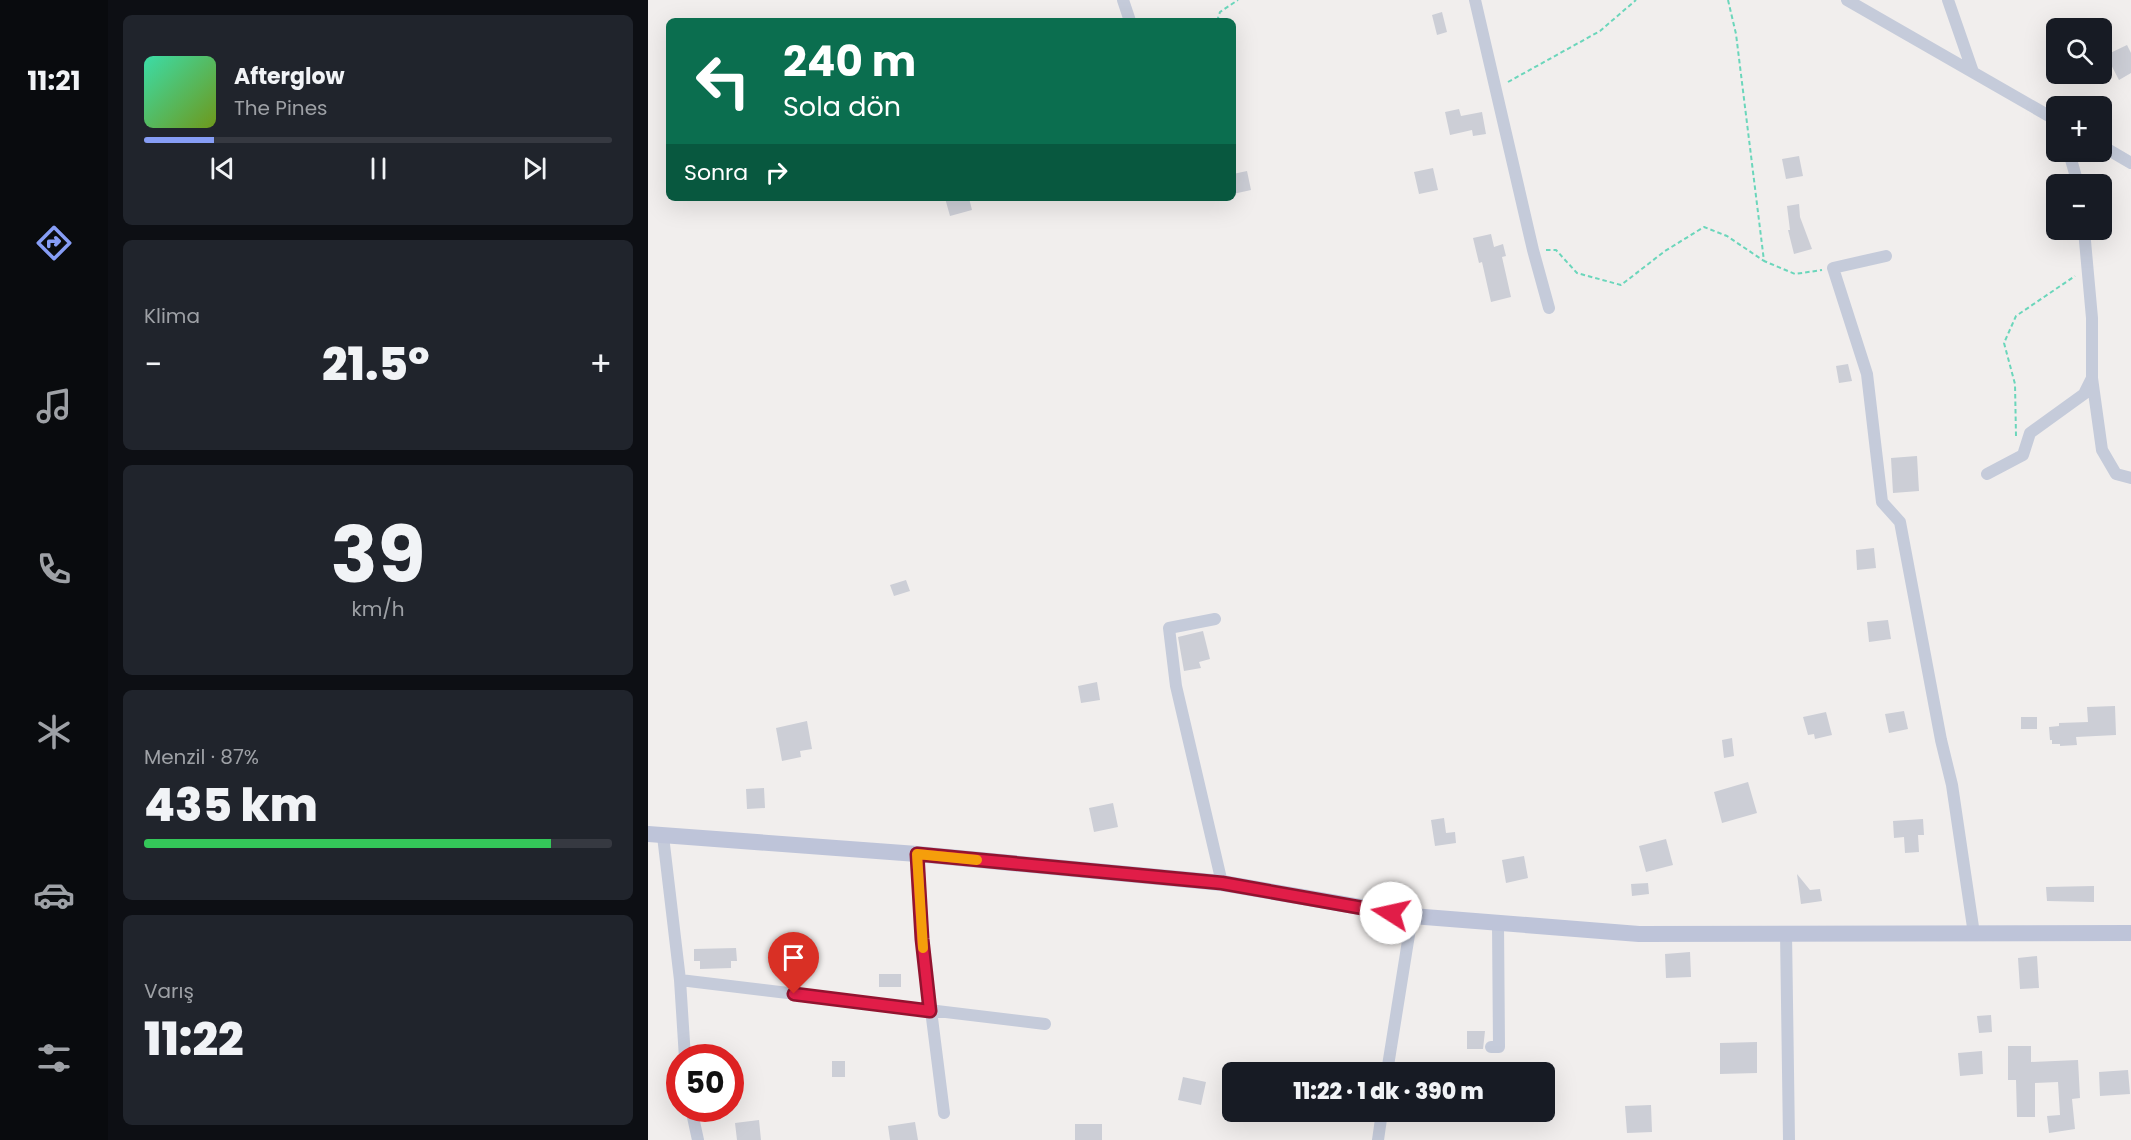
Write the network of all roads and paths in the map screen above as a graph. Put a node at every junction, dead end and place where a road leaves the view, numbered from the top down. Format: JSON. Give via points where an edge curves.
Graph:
{"nodes":[{"id":1,"x":1124,"y":0,"type":"edge"},
{"id":2,"x":1238,"y":0,"type":"edge"},
{"id":3,"x":1475,"y":0,"type":"edge"},
{"id":4,"x":1636,"y":0,"type":"edge"},
{"id":5,"x":1728,"y":0,"type":"edge"},
{"id":6,"x":1847,"y":0,"type":"edge"},
{"id":7,"x":1948,"y":0,"type":"edge"},
{"id":8,"x":1129,"y":18,"type":"edge"},
{"id":9,"x":1218,"y":18,"type":"edge"},
{"id":10,"x":1973,"y":72,"type":"junction"},
{"id":11,"x":1497,"y":88,"type":"junction"},
{"id":12,"x":2046,"y":114,"type":"edge"},
{"id":13,"x":2112,"y":152,"type":"edge"},
{"id":14,"x":2131,"y":163,"type":"edge"},
{"id":15,"x":2085,"y":240,"type":"edge"},
{"id":16,"x":1533,"y":250,"type":"junction"},
{"id":17,"x":1886,"y":256,"type":"dead end"},
{"id":18,"x":1764,"y":261,"type":"junction"},
{"id":19,"x":2088,"y":267,"type":"junction"},
{"id":20,"x":1833,"y":268,"type":"junction"},
{"id":21,"x":1549,"y":308,"type":"dead end"},
{"id":22,"x":2092,"y":378,"type":"junction"},
{"id":23,"x":2024,"y":455,"type":"junction"},
{"id":24,"x":1987,"y":474,"type":"dead end"},
{"id":25,"x":2131,"y":477,"type":"edge"},
{"id":26,"x":1215,"y":619,"type":"dead end"},
{"id":27,"x":655,"y":835,"type":"edge"},
{"id":28,"x":917,"y":854,"type":"junction"},
{"id":29,"x":1222,"y":883,"type":"junction"},
{"id":30,"x":1412,"y":916,"type":"junction"},
{"id":31,"x":1498,"y":924,"type":"junction"},
{"id":32,"x":1786,"y":932,"type":"junction"},
{"id":33,"x":2131,"y":933,"type":"edge"},
{"id":34,"x":1974,"y":934,"type":"junction"},
{"id":35,"x":680,"y":980,"type":"junction"},
{"id":36,"x":930,"y":1011,"type":"junction"},
{"id":37,"x":1045,"y":1024,"type":"dead end"},
{"id":38,"x":684,"y":1044,"type":"edge"},
{"id":39,"x":1491,"y":1047,"type":"dead end"},
{"id":40,"x":1389,"y":1062,"type":"edge"},
{"id":41,"x":944,"y":1113,"type":"dead end"},
{"id":42,"x":694,"y":1122,"type":"edge"},
{"id":43,"x":1381,"y":1122,"type":"edge"},
{"id":44,"x":698,"y":1140,"type":"edge"},
{"id":45,"x":1378,"y":1140,"type":"edge"},
{"id":46,"x":1789,"y":1140,"type":"edge"}],
"edges":[{"from":1,"to":8,"type":"street"},
{"from":2,"to":9,"type":"path","via":[[1220,12]]},
{"from":3,"to":11,"type":"street"},
{"from":4,"to":11,"type":"path","via":[[1600,31]]},
{"from":5,"to":18,"type":"path","via":[[1736,34]]},
{"from":6,"to":10,"type":"street"},
{"from":7,"to":10,"type":"street"},
{"from":10,"to":12,"type":"street"},
{"from":11,"to":16,"type":"street"},
{"from":13,"to":14,"type":"street"},
{"from":15,"to":19,"type":"street"},
{"from":16,"to":18,"type":"path","via":[[1556,250],[1577,273],[1621,285],[1704,227],[1727,236]]},
{"from":16,"to":21,"type":"street"},
{"from":17,"to":20,"type":"street"},
{"from":18,"to":20,"type":"path","via":[[1795,273]]},
{"from":19,"to":22,"type":"street"},
{"from":19,"to":23,"type":"path","via":[[2016,316],[2004,343],[2015,384],[2015,434]]},
{"from":20,"to":34,"type":"street","via":[[1867,374],[1882,502],[1900,522],[1952,785]]},
{"from":22,"to":23,"type":"street","via":[[2085,393],[2030,433]]},
{"from":22,"to":25,"type":"street","via":[[2102,450],[2116,474]]},
{"from":23,"to":24,"type":"street"},
{"from":26,"to":29,"type":"street","via":[[1169,628],[1176,686]]},
{"from":27,"to":28,"type":"main road"},
{"from":27,"to":35,"type":"street"},
{"from":28,"to":29,"type":"main road"},
{"from":28,"to":36,"type":"street"},
{"from":29,"to":30,"type":"main road"},
{"from":30,"to":31,"type":"main road"},
{"from":30,"to":40,"type":"street"},
{"from":31,"to":32,"type":"main road","via":[[1639,934]]},
{"from":31,"to":39,"type":"street","via":[[1498,1047]]},
{"from":32,"to":34,"type":"main road"},
{"from":32,"to":46,"type":"street"},
{"from":33,"to":34,"type":"main road"},
{"from":35,"to":36,"type":"street"},
{"from":35,"to":38,"type":"street"},
{"from":36,"to":37,"type":"street"},
{"from":36,"to":41,"type":"street"},
{"from":42,"to":44,"type":"street"},
{"from":43,"to":45,"type":"street"}]}
